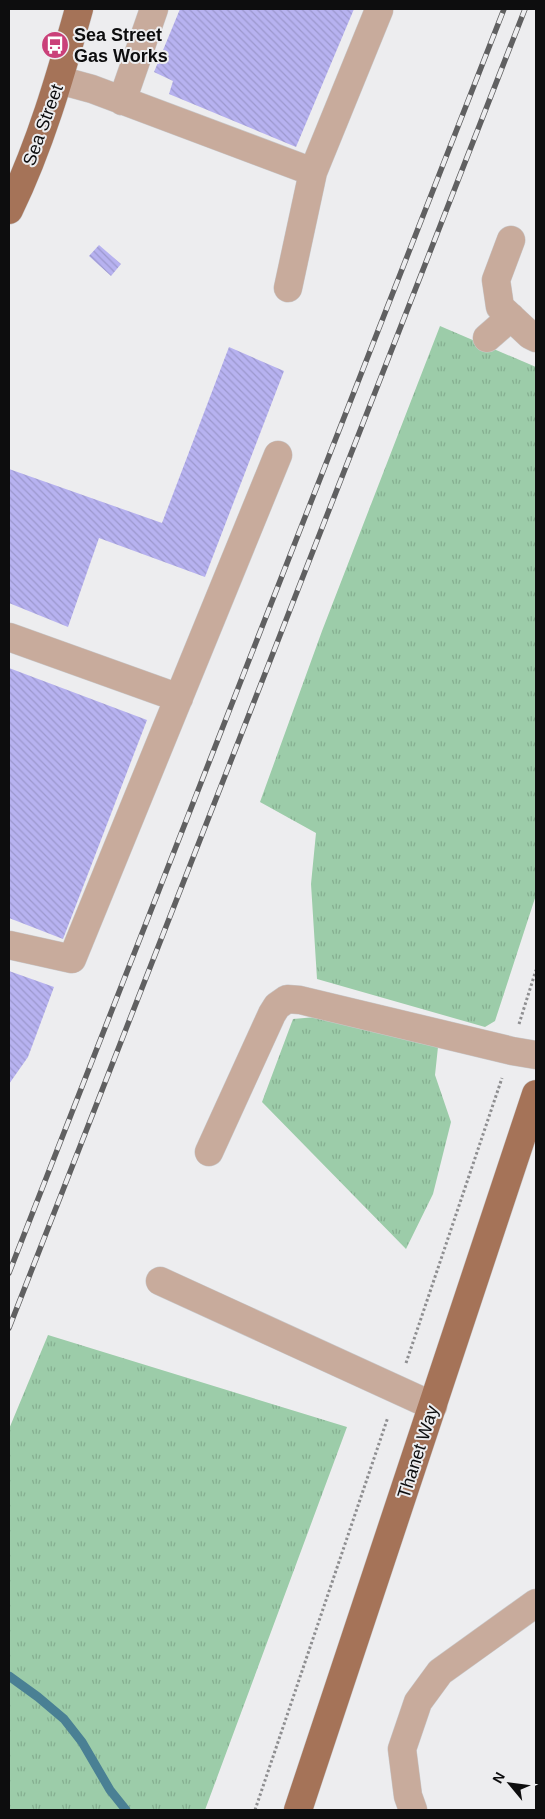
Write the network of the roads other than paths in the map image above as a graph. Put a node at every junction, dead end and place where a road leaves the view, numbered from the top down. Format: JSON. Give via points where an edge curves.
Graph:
{"nodes":[{"id":1,"x":79,"y":9,"type":"edge"},
{"id":2,"x":154,"y":9,"type":"edge"},
{"id":3,"x":379,"y":10,"type":"dead end"},
{"id":4,"x":59,"y":80,"type":"junction"},
{"id":5,"x":122,"y":101,"type":"junction"},
{"id":6,"x":313,"y":172,"type":"junction"},
{"id":7,"x":15,"y":181,"type":"edge"},
{"id":8,"x":9,"y":210,"type":"edge"},
{"id":9,"x":511,"y":240,"type":"dead end"},
{"id":10,"x":288,"y":288,"type":"dead end"},
{"id":11,"x":511,"y":317,"type":"junction"},
{"id":12,"x":487,"y":338,"type":"dead end"},
{"id":13,"x":536,"y":338,"type":"edge"},
{"id":14,"x":278,"y":455,"type":"dead end"},
{"id":15,"x":9,"y":638,"type":"edge"},
{"id":16,"x":179,"y":698,"type":"junction"},
{"id":17,"x":9,"y":946,"type":"edge"},
{"id":18,"x":536,"y":1056,"type":"edge"},
{"id":19,"x":536,"y":1094,"type":"edge"},
{"id":20,"x":209,"y":1152,"type":"dead end"},
{"id":21,"x":160,"y":1281,"type":"dead end"},
{"id":22,"x":433,"y":1406,"type":"junction"},
{"id":23,"x":536,"y":1603,"type":"edge"},
{"id":24,"x":411,"y":1803,"type":"edge"},
{"id":25,"x":298,"y":1810,"type":"edge"}],
"edges":[{"from":1,"to":4,"type":"main road","name":"Sea Street"},
{"from":2,"to":5,"type":"street"},
{"from":3,"to":6,"type":"street"},
{"from":4,"to":5,"type":"street"},
{"from":4,"to":7,"type":"main road","name":"Sea Street"},
{"from":5,"to":6,"type":"street"},
{"from":6,"to":10,"type":"street"},
{"from":7,"to":8,"type":"main road","name":"Sea Street"},
{"from":9,"to":11,"type":"street","via":[[496,280],[500,307]]},
{"from":11,"to":12,"type":"street"},
{"from":11,"to":13,"type":"street"},
{"from":14,"to":16,"type":"street"},
{"from":15,"to":16,"type":"street"},
{"from":16,"to":17,"type":"street","via":[[72,959]]},
{"from":18,"to":20,"type":"street","via":[[287,999],[272,1014]]},
{"from":19,"to":22,"type":"main road","name":"Thanet Way"},
{"from":21,"to":22,"type":"street"},
{"from":22,"to":25,"type":"main road","name":"Thanet Way"},
{"from":23,"to":24,"type":"street","via":[[440,1672],[418,1702],[402,1749]]}]}
